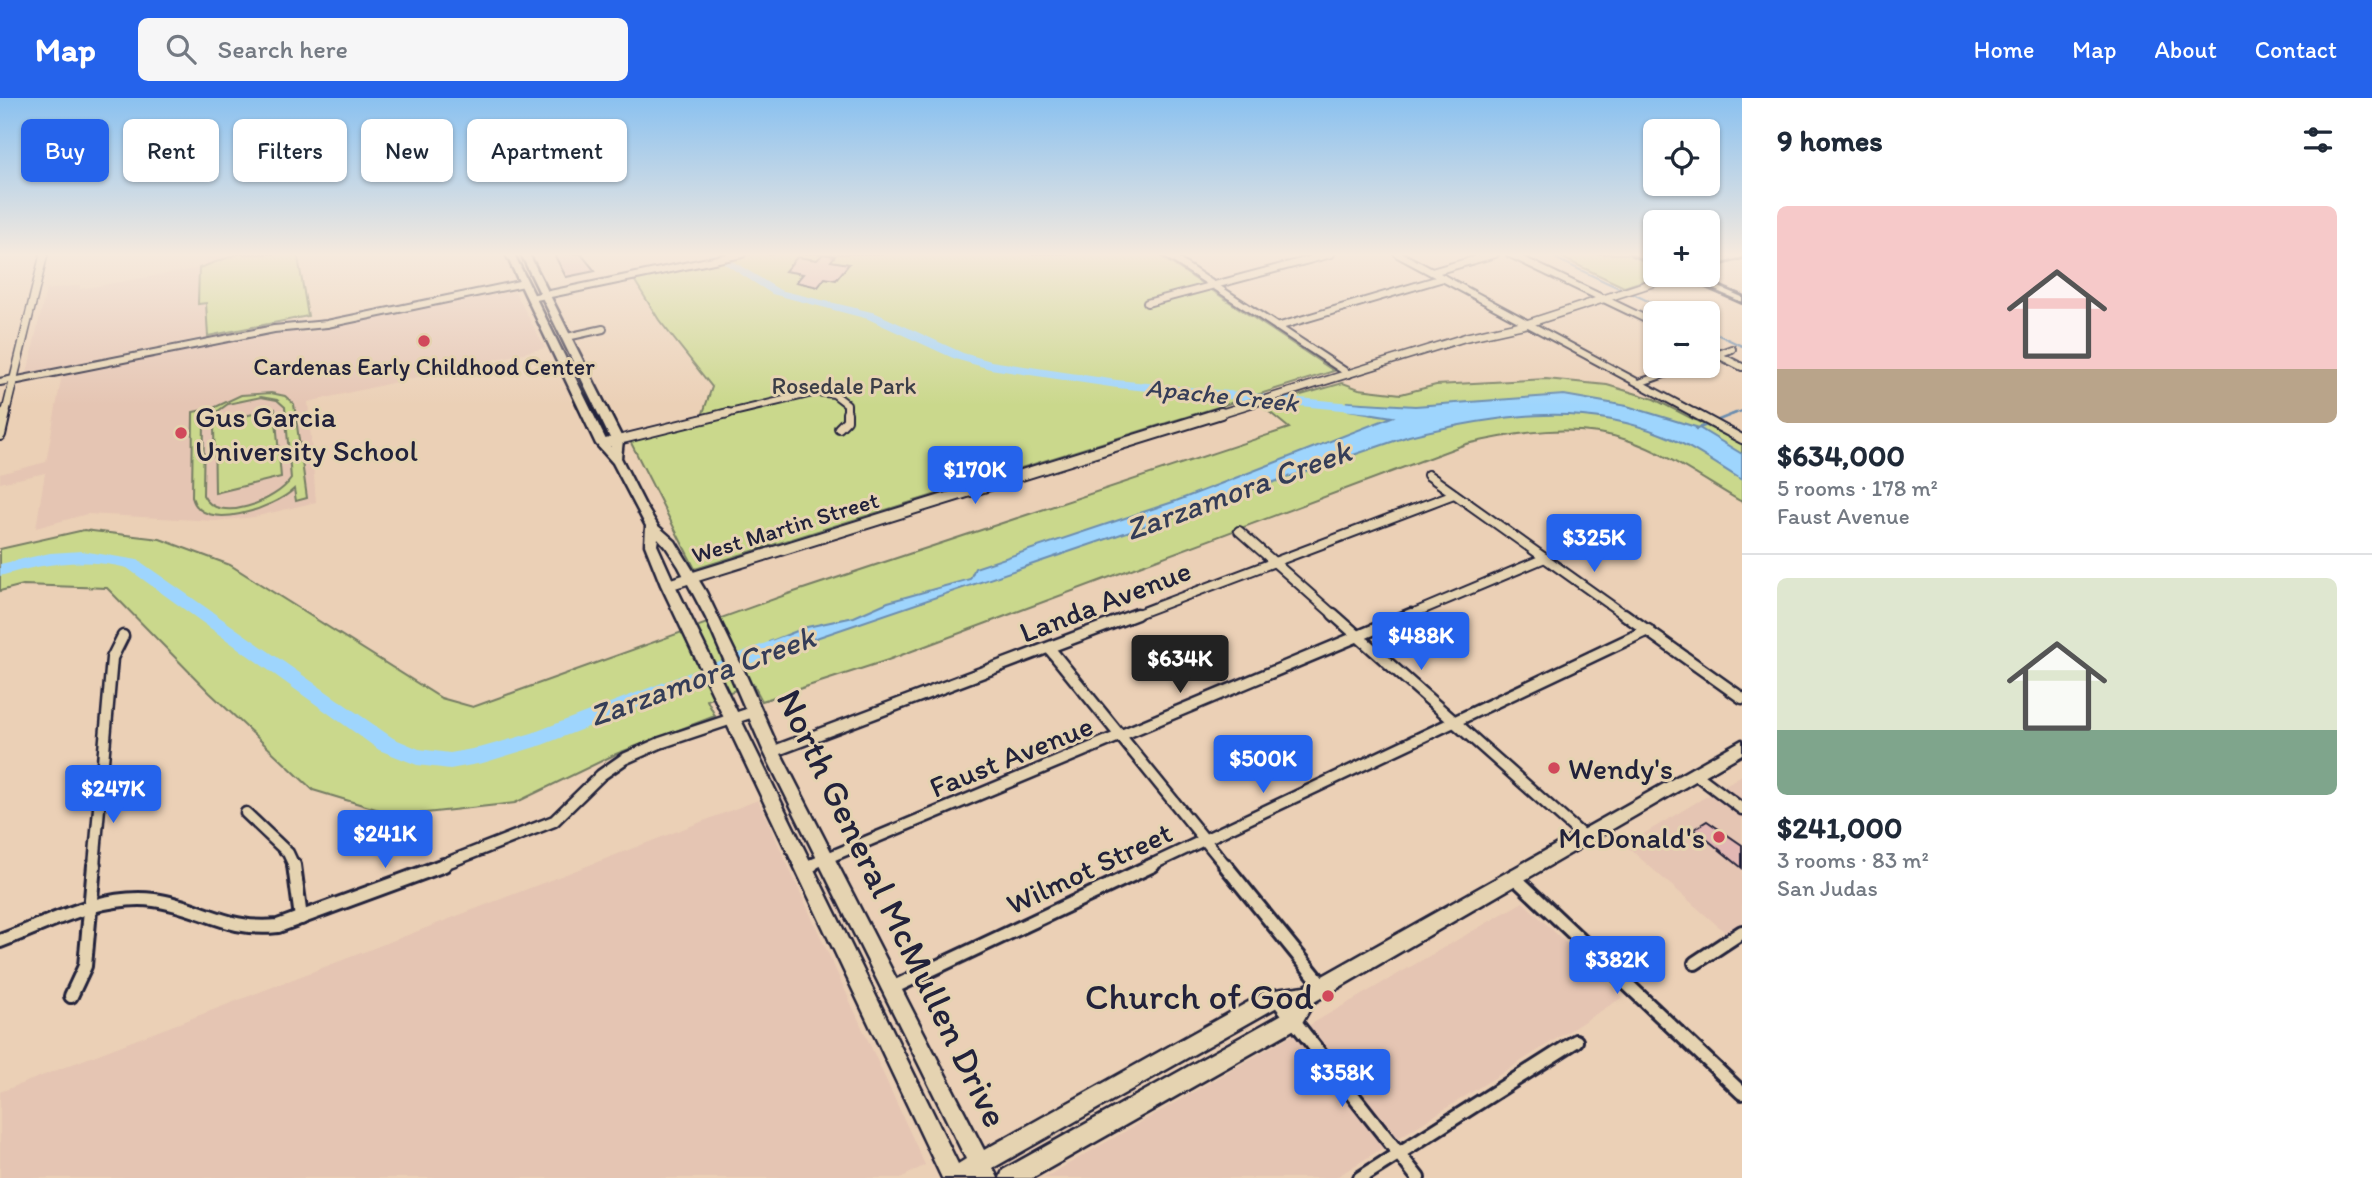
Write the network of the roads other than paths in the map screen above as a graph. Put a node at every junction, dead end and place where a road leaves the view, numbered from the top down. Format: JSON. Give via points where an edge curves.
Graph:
{"nodes":[{"id":1,"x":32,"y":304,"type":"edge"},
{"id":2,"x":421,"y":304,"type":"edge"},
{"id":3,"x":534,"y":304,"type":"edge"},
{"id":4,"x":550,"y":304,"type":"edge"},
{"id":5,"x":1243,"y":304,"type":"edge"},
{"id":6,"x":1354,"y":304,"type":"edge"},
{"id":7,"x":1491,"y":304,"type":"edge"},
{"id":8,"x":1586,"y":304,"type":"edge"},
{"id":9,"x":1614,"y":304,"type":"edge"},
{"id":10,"x":1643,"y":318,"type":"edge"},
{"id":11,"x":1526,"y":324,"type":"junction"},
{"id":12,"x":1277,"y":327,"type":"junction"},
{"id":13,"x":603,"y":329,"type":"dead end"},
{"id":14,"x":567,"y":337,"type":"junction"},
{"id":15,"x":551,"y":338,"type":"junction"},
{"id":16,"x":1732,"y":349,"type":"dead end"},
{"id":17,"x":1720,"y":354,"type":"edge"},
{"id":18,"x":1720,"y":356,"type":"edge"},
{"id":19,"x":1742,"y":367,"type":"edge"},
{"id":20,"x":1349,"y":374,"type":"junction"},
{"id":21,"x":1653,"y":378,"type":"edge"},
{"id":22,"x":14,"y":380,"type":"junction"},
{"id":23,"x":0,"y":382,"type":"edge"},
{"id":24,"x":1639,"y":383,"type":"junction"},
{"id":25,"x":597,"y":397,"type":"junction"},
{"id":26,"x":839,"y":428,"type":"dead end"},
{"id":27,"x":0,"y":435,"type":"edge"},
{"id":28,"x":1742,"y":439,"type":"edge"},
{"id":29,"x":617,"y":440,"type":"junction"},
{"id":30,"x":602,"y":444,"type":"junction"},
{"id":31,"x":617,"y":456,"type":"junction"},
{"id":32,"x":1428,"y":475,"type":"dead end"},
{"id":33,"x":1454,"y":494,"type":"junction"},
{"id":34,"x":652,"y":526,"type":"junction"},
{"id":35,"x":1239,"y":531,"type":"dead end"},
{"id":36,"x":1545,"y":558,"type":"junction"},
{"id":37,"x":1276,"y":562,"type":"junction"},
{"id":38,"x":690,"y":579,"type":"junction"},
{"id":39,"x":668,"y":585,"type":"junction"},
{"id":40,"x":1648,"y":630,"type":"junction"},
{"id":41,"x":123,"y":636,"type":"dead end"},
{"id":42,"x":1359,"y":637,"type":"junction"},
{"id":43,"x":1049,"y":648,"type":"junction"},
{"id":44,"x":1742,"y":698,"type":"edge"},
{"id":45,"x":753,"y":712,"type":"junction"},
{"id":46,"x":732,"y":720,"type":"junction"},
{"id":47,"x":1453,"y":722,"type":"junction"},
{"id":48,"x":1121,"y":737,"type":"junction"},
{"id":49,"x":1742,"y":746,"type":"edge"},
{"id":50,"x":772,"y":752,"type":"junction"},
{"id":51,"x":1694,"y":773,"type":"junction"},
{"id":52,"x":1742,"y":809,"type":"edge"},
{"id":53,"x":246,"y":813,"type":"dead end"},
{"id":54,"x":1583,"y":836,"type":"junction"},
{"id":55,"x":1204,"y":841,"type":"junction"},
{"id":56,"x":826,"y":859,"type":"junction"},
{"id":57,"x":804,"y":868,"type":"junction"},
{"id":58,"x":1513,"y":876,"type":"junction"},
{"id":59,"x":90,"y":910,"type":"junction"},
{"id":60,"x":301,"y":918,"type":"junction"},
{"id":61,"x":1742,"y":932,"type":"edge"},
{"id":62,"x":0,"y":941,"type":"edge"},
{"id":63,"x":1695,"y":963,"type":"dead end"},
{"id":64,"x":892,"y":988,"type":"junction"},
{"id":65,"x":1315,"y":990,"type":"junction"},
{"id":66,"x":71,"y":996,"type":"dead end"},
{"id":67,"x":1275,"y":998,"type":"junction"},
{"id":68,"x":1293,"y":1019,"type":"junction"},
{"id":69,"x":1576,"y":1041,"type":"dead end"},
{"id":70,"x":1742,"y":1093,"type":"edge"},
{"id":71,"x":1399,"y":1154,"type":"junction"},
{"id":72,"x":984,"y":1171,"type":"edge"},
{"id":73,"x":954,"y":1178,"type":"edge"},
{"id":74,"x":1011,"y":1178,"type":"edge"},
{"id":75,"x":1360,"y":1178,"type":"edge"},
{"id":76,"x":1418,"y":1178,"type":"edge"}],
"edges":[{"from":1,"to":22,"type":"street"},
{"from":2,"to":22,"type":"street","via":[[327,324],[274,328]]},
{"from":3,"to":15,"type":"main road","name":"North General McMullen Drive"},
{"from":4,"to":14,"type":"main road","name":"North General McMullen Drive"},
{"from":5,"to":12,"type":"street"},
{"from":6,"to":12,"type":"street"},
{"from":7,"to":11,"type":"street"},
{"from":8,"to":11,"type":"street","name":"West Martin Street"},
{"from":9,"to":10,"type":"street"},
{"from":11,"to":20,"type":"street","name":"West Martin Street","via":[[1467,337]]},
{"from":11,"to":24,"type":"street"},
{"from":12,"to":20,"type":"street"},
{"from":13,"to":14,"type":"street"},
{"from":14,"to":25,"type":"main road","name":"North General McMullen Drive"},
{"from":15,"to":25,"type":"main road","via":[[559,339],[583,387]]},
{"from":15,"to":30,"type":"main road","name":"North General McMullen Drive"},
{"from":16,"to":17,"type":"street"},
{"from":18,"to":19,"type":"street"},
{"from":20,"to":38,"type":"street","name":"West Martin Street"},
{"from":21,"to":24,"type":"street"},
{"from":22,"to":23,"type":"street"},
{"from":22,"to":27,"type":"street"},
{"from":24,"to":28,"type":"street"},
{"from":25,"to":29,"type":"main road","name":"North General McMullen Drive"},
{"from":26,"to":29,"type":"street","via":[[848,420],[847,404],[835,394],[817,392]]},
{"from":29,"to":30,"type":"street"},
{"from":29,"to":31,"type":"main road","name":"North General McMullen Drive"},
{"from":30,"to":31,"type":"main road","name":"North General McMullen Drive"},
{"from":31,"to":34,"type":"main road","name":"North General McMullen Drive"},
{"from":32,"to":33,"type":"street"},
{"from":33,"to":36,"type":"street"},
{"from":33,"to":37,"type":"street","name":"Landa Avenue"},
{"from":34,"to":38,"type":"main road","name":"North General McMullen Drive","via":[[670,541]]},
{"from":34,"to":39,"type":"main road","name":"North General McMullen Drive","via":[[651,545]]},
{"from":35,"to":37,"type":"street"},
{"from":36,"to":40,"type":"street"},
{"from":36,"to":42,"type":"street","name":"Faust Avenue"},
{"from":37,"to":42,"type":"street"},
{"from":37,"to":43,"type":"street","name":"Landa Avenue"},
{"from":38,"to":39,"type":"street","name":"West Martin Street"},
{"from":38,"to":45,"type":"main road","name":"North General McMullen Drive"},
{"from":39,"to":46,"type":"main road","name":"North General McMullen Drive"},
{"from":40,"to":44,"type":"street"},
{"from":40,"to":47,"type":"street","name":"Wilmot Street"},
{"from":41,"to":59,"type":"street","via":[[111,658]]},
{"from":42,"to":47,"type":"street"},
{"from":42,"to":48,"type":"street","name":"Faust Avenue"},
{"from":43,"to":48,"type":"street"},
{"from":43,"to":50,"type":"street","name":"Landa Avenue"},
{"from":45,"to":46,"type":"street"},
{"from":45,"to":50,"type":"main road","name":"North General McMullen Drive"},
{"from":46,"to":57,"type":"main road","name":"North General McMullen Drive"},
{"from":46,"to":60,"type":"street","via":[[620,761],[598,777],[567,815],[542,828]]},
{"from":47,"to":54,"type":"street"},
{"from":47,"to":55,"type":"street","name":"Wilmot Street"},
{"from":48,"to":55,"type":"street"},
{"from":48,"to":56,"type":"street","name":"Faust Avenue"},
{"from":49,"to":51,"type":"main road"},
{"from":50,"to":56,"type":"main road","name":"North General McMullen Drive"},
{"from":51,"to":52,"type":"street"},
{"from":51,"to":54,"type":"main road"},
{"from":53,"to":60,"type":"street","via":[[288,853],[294,865]]},
{"from":54,"to":58,"type":"main road"},
{"from":55,"to":64,"type":"street","name":"Wilmot Street"},
{"from":55,"to":65,"type":"street"},
{"from":56,"to":57,"type":"street","name":"Faust Avenue"},
{"from":56,"to":64,"type":"main road","name":"North General McMullen Drive"},
{"from":57,"to":73,"type":"main road","name":"North General McMullen Drive"},
{"from":58,"to":65,"type":"main road"},
{"from":58,"to":70,"type":"street"},
{"from":59,"to":60,"type":"street","via":[[147,898],[253,929]]},
{"from":59,"to":62,"type":"street"},
{"from":59,"to":66,"type":"street","via":[[85,965]]},
{"from":61,"to":63,"type":"street"},
{"from":64,"to":72,"type":"main road","name":"North General McMullen Drive"},
{"from":65,"to":67,"type":"main road"},
{"from":65,"to":68,"type":"main road"},
{"from":67,"to":68,"type":"street"},
{"from":67,"to":72,"type":"main road"},
{"from":68,"to":71,"type":"street"},
{"from":68,"to":74,"type":"main road"},
{"from":69,"to":71,"type":"street"},
{"from":71,"to":75,"type":"street"},
{"from":71,"to":76,"type":"street"},
{"from":72,"to":73,"type":"main road"}]}
